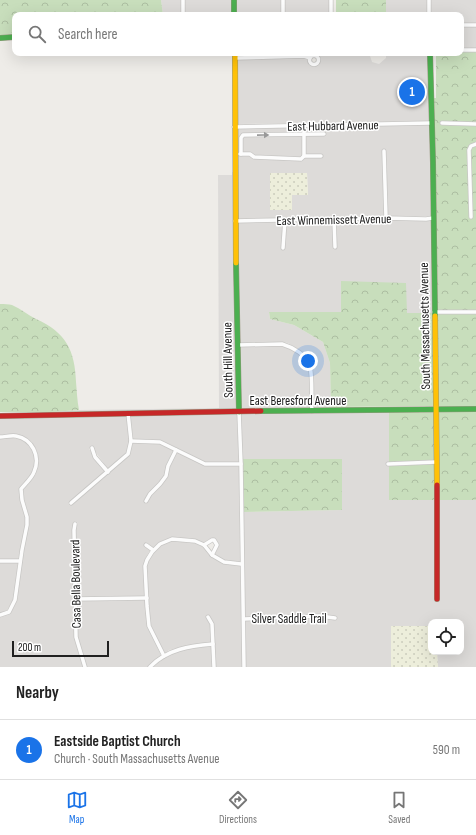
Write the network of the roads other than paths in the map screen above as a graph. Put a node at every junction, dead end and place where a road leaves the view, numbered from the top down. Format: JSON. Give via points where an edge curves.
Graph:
{"nodes":[{"id":1,"x":183,"y":0,"type":"edge"},
{"id":2,"x":234,"y":0,"type":"edge"},
{"id":3,"x":283,"y":0,"type":"edge"},
{"id":4,"x":331,"y":0,"type":"edge"},
{"id":5,"x":429,"y":0,"type":"edge"},
{"id":6,"x":183,"y":12,"type":"edge"},
{"id":7,"x":234,"y":12,"type":"edge"},
{"id":8,"x":283,"y":12,"type":"edge"},
{"id":9,"x":331,"y":12,"type":"edge"},
{"id":10,"x":429,"y":12,"type":"edge"},
{"id":11,"x":464,"y":25,"type":"edge"},
{"id":12,"x":476,"y":25,"type":"edge"},
{"id":13,"x":12,"y":37,"type":"edge"},
{"id":14,"x":0,"y":38,"type":"edge"},
{"id":15,"x":464,"y":50,"type":"edge"},
{"id":16,"x":476,"y":50,"type":"edge"},
{"id":17,"x":235,"y":56,"type":"edge"},
{"id":18,"x":430,"y":56,"type":"edge"},
{"id":19,"x":310,"y":58,"type":"dead end"},
{"id":20,"x":431,"y":123,"type":"junction"},
{"id":21,"x":442,"y":124,"type":"dead end"},
{"id":22,"x":476,"y":124,"type":"edge"},
{"id":23,"x":304,"y":126,"type":"junction"},
{"id":24,"x":234,"y":127,"type":"junction"},
{"id":25,"x":304,"y":134,"type":"junction"},
{"id":26,"x":324,"y":134,"type":"dead end"},
{"id":27,"x":476,"y":144,"type":"edge"},
{"id":28,"x":384,"y":151,"type":"dead end"},
{"id":29,"x":238,"y":154,"type":"junction"},
{"id":30,"x":304,"y":156,"type":"junction"},
{"id":31,"x":321,"y":156,"type":"dead end"},
{"id":32,"x":471,"y":217,"type":"dead end"},
{"id":33,"x":386,"y":218,"type":"junction"},
{"id":34,"x":433,"y":218,"type":"junction"},
{"id":35,"x":334,"y":219,"type":"junction"},
{"id":36,"x":285,"y":220,"type":"junction"},
{"id":37,"x":235,"y":221,"type":"junction"},
{"id":38,"x":335,"y":247,"type":"dead end"},
{"id":39,"x":283,"y":248,"type":"dead end"},
{"id":40,"x":434,"y":312,"type":"junction"},
{"id":41,"x":476,"y":312,"type":"edge"},
{"id":42,"x":238,"y":345,"type":"junction"},
{"id":43,"x":476,"y":409,"type":"edge"},
{"id":44,"x":436,"y":410,"type":"junction"},
{"id":45,"x":312,"y":411,"type":"junction"},
{"id":46,"x":238,"y":412,"type":"junction"},
{"id":47,"x":128,"y":413,"type":"junction"},
{"id":48,"x":0,"y":416,"type":"edge"},
{"id":49,"x":0,"y":436,"type":"edge"},
{"id":50,"x":131,"y":441,"type":"junction"},
{"id":51,"x":92,"y":448,"type":"dead end"},
{"id":52,"x":176,"y":450,"type":"junction"},
{"id":53,"x":436,"y":462,"type":"junction"},
{"id":54,"x":241,"y":464,"type":"junction"},
{"id":55,"x":388,"y":464,"type":"dead end"},
{"id":56,"x":108,"y":472,"type":"junction"},
{"id":57,"x":146,"y":501,"type":"dead end"},
{"id":58,"x":71,"y":504,"type":"dead end"},
{"id":59,"x":76,"y":524,"type":"dead end"},
{"id":60,"x":146,"y":545,"type":"dead end"},
{"id":61,"x":204,"y":545,"type":"junction"},
{"id":62,"x":153,"y":550,"type":"junction"},
{"id":63,"x":212,"y":554,"type":"junction"},
{"id":64,"x":0,"y":561,"type":"edge"},
{"id":65,"x":20,"y":561,"type":"junction"},
{"id":66,"x":241,"y":564,"type":"junction"},
{"id":67,"x":146,"y":598,"type":"junction"},
{"id":68,"x":75,"y":599,"type":"junction"},
{"id":69,"x":436,"y":599,"type":"dead end"},
{"id":70,"x":0,"y":615,"type":"edge"},
{"id":71,"x":208,"y":617,"type":"dead end"},
{"id":72,"x":335,"y":618,"type":"dead end"},
{"id":73,"x":244,"y":619,"type":"junction"},
{"id":74,"x":213,"y":644,"type":"junction"},
{"id":75,"x":164,"y":656,"type":"junction"},
{"id":76,"x":85,"y":667,"type":"edge"},
{"id":77,"x":150,"y":667,"type":"edge"},
{"id":78,"x":214,"y":667,"type":"edge"},
{"id":79,"x":244,"y":667,"type":"edge"}],
"edges":[{"from":1,"to":6,"type":"street"},
{"from":2,"to":7,"type":"street"},
{"from":3,"to":8,"type":"street"},
{"from":4,"to":9,"type":"street"},
{"from":5,"to":10,"type":"street"},
{"from":11,"to":12,"type":"street"},
{"from":13,"to":14,"type":"street"},
{"from":15,"to":16,"type":"street"},
{"from":17,"to":19,"type":"street"},
{"from":17,"to":24,"type":"street","name":"South Hill Avenue"},
{"from":18,"to":20,"type":"street","name":"South Massachusetts Avenue"},
{"from":20,"to":23,"type":"street","name":"East Hubbard Avenue"},
{"from":20,"to":34,"type":"street","name":"South Massachusetts Avenue"},
{"from":21,"to":22,"type":"street"},
{"from":23,"to":24,"type":"street","name":"East Hubbard Avenue"},
{"from":23,"to":25,"type":"street"},
{"from":24,"to":29,"type":"street","name":"South Hill Avenue"},
{"from":25,"to":26,"type":"street"},
{"from":29,"to":25,"type":"street","one_way":true,"via":[[243,135]]},
{"from":25,"to":30,"type":"street"},
{"from":27,"to":32,"type":"street","via":[[469,150]]},
{"from":28,"to":33,"type":"street"},
{"from":29,"to":30,"type":"street","via":[[301,159]]},
{"from":29,"to":37,"type":"street","name":"South Hill Avenue"},
{"from":30,"to":31,"type":"street"},
{"from":33,"to":34,"type":"street","name":"East Winnemissett Avenue"},
{"from":33,"to":35,"type":"street","name":"East Winnemissett Avenue"},
{"from":34,"to":40,"type":"street","name":"South Massachusetts Avenue"},
{"from":35,"to":36,"type":"street","name":"East Winnemissett Avenue"},
{"from":35,"to":38,"type":"street"},
{"from":36,"to":37,"type":"street","name":"East Winnemissett Avenue"},
{"from":36,"to":39,"type":"street"},
{"from":37,"to":42,"type":"street","name":"South Hill Avenue"},
{"from":40,"to":41,"type":"street"},
{"from":40,"to":44,"type":"street","name":"South Massachusetts Avenue"},
{"from":42,"to":45,"type":"street","via":[[282,344],[300,352],[310,366]]},
{"from":42,"to":46,"type":"street","name":"South Hill Avenue"},
{"from":43,"to":44,"type":"street","name":"East Beresford Avenue"},
{"from":44,"to":45,"type":"street","name":"East Beresford Avenue"},
{"from":44,"to":53,"type":"street","name":"South Massachusetts Avenue"},
{"from":45,"to":46,"type":"street","name":"East Beresford Avenue"},
{"from":46,"to":47,"type":"street","name":"East Beresford Avenue"},
{"from":46,"to":54,"type":"street","name":"South Hill Avenue"},
{"from":47,"to":48,"type":"street","name":"East Beresford Avenue"},
{"from":47,"to":50,"type":"street"},
{"from":49,"to":65,"type":"street","via":[[13,436],[31,443],[37,460],[34,473],[21,490],[27,525]]},
{"from":50,"to":52,"type":"street","via":[[160,442]]},
{"from":50,"to":56,"type":"street","via":[[128,454]]},
{"from":51,"to":56,"type":"street","via":[[95,457]]},
{"from":52,"to":54,"type":"street","via":[[205,464]]},
{"from":52,"to":57,"type":"street","via":[[166,476]]},
{"from":53,"to":55,"type":"street"},
{"from":53,"to":69,"type":"street","name":"South Massachusetts Avenue"},
{"from":54,"to":66,"type":"street","name":"South Hill Avenue"},
{"from":56,"to":58,"type":"street"},
{"from":59,"to":68,"type":"street","name":"Casa Bella Boulevard"},
{"from":60,"to":62,"type":"street"},
{"from":61,"to":62,"type":"street","via":[[195,541],[172,539]]},
{"from":61,"to":63,"type":"street"},
{"from":61,"to":63,"type":"street","via":[[212,540],[216,542]]},
{"from":62,"to":67,"type":"street","via":[[145,566]]},
{"from":63,"to":66,"type":"street","via":[[224,562]]},
{"from":64,"to":65,"type":"street"},
{"from":65,"to":70,"type":"street","via":[[15,600],[9,612]]},
{"from":66,"to":73,"type":"street","name":"South Hill Avenue"},
{"from":67,"to":68,"type":"street"},
{"from":67,"to":75,"type":"street","via":[[149,626]]},
{"from":68,"to":76,"type":"street","name":"Casa Bella Boulevard","via":[[76,637]]},
{"from":71,"to":74,"type":"street","via":[[212,624]]},
{"from":72,"to":73,"type":"street","name":"Silver Saddle Trail","via":[[320,616]]},
{"from":73,"to":79,"type":"street","name":"South Hill Avenue"},
{"from":74,"to":75,"type":"street","via":[[190,646]]},
{"from":74,"to":78,"type":"street"},
{"from":75,"to":77,"type":"street"}]}
